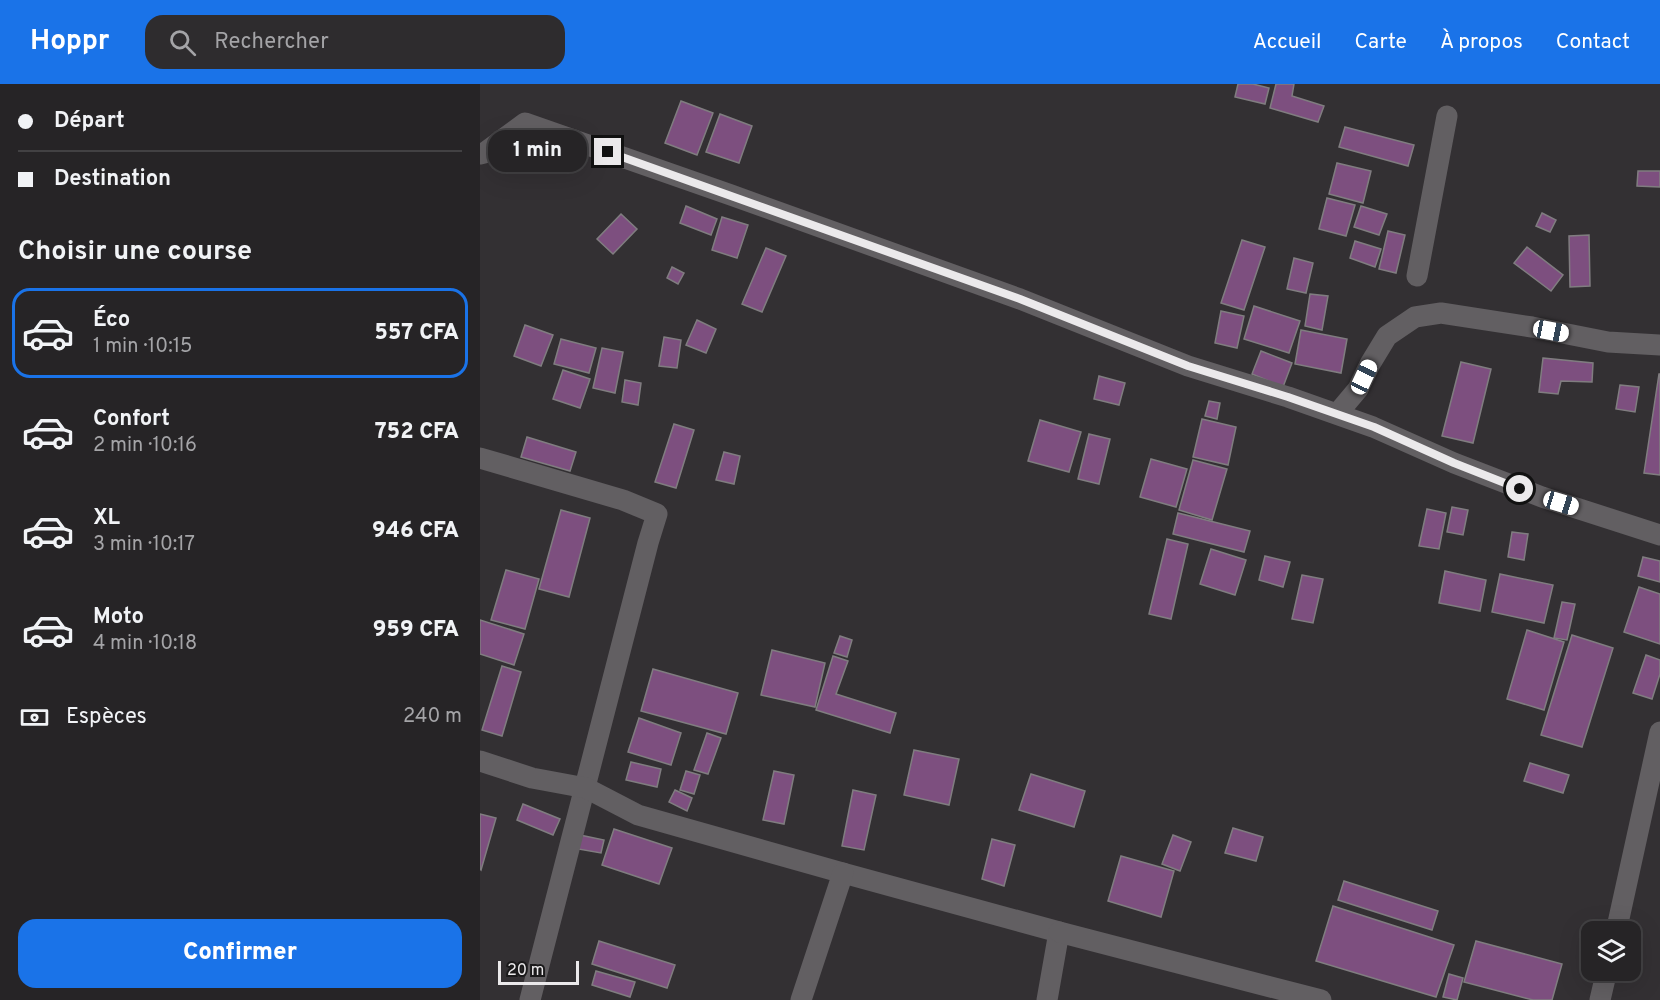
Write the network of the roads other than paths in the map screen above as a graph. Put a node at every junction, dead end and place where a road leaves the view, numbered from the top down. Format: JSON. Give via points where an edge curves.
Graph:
{"nodes":[{"id":1,"x":1447,"y":116,"type":"dead end"},
{"id":2,"x":480,"y":154,"type":"edge"},
{"id":3,"x":1417,"y":276,"type":"dead end"},
{"id":4,"x":1660,"y":345,"type":"edge"},
{"id":5,"x":1337,"y":414,"type":"junction"},
{"id":6,"x":480,"y":458,"type":"edge"},
{"id":7,"x":1660,"y":535,"type":"edge"},
{"id":8,"x":1660,"y":732,"type":"edge"},
{"id":9,"x":480,"y":761,"type":"edge"},
{"id":10,"x":586,"y":788,"type":"junction"},
{"id":11,"x":843,"y":873,"type":"junction"},
{"id":12,"x":1618,"y":921,"type":"edge"},
{"id":13,"x":1059,"y":932,"type":"junction"},
{"id":14,"x":1604,"y":981,"type":"edge"},
{"id":15,"x":530,"y":1000,"type":"edge"},
{"id":16,"x":801,"y":1000,"type":"edge"},
{"id":17,"x":1047,"y":1000,"type":"edge"},
{"id":18,"x":1321,"y":1000,"type":"edge"},
{"id":19,"x":1600,"y":1000,"type":"edge"}],
"edges":[{"from":1,"to":3,"type":"street"},
{"from":2,"to":5,"type":"street","via":[[525,123],[1020,299],[1188,366]]},
{"from":4,"to":5,"type":"street","via":[[1608,342],[1441,313],[1415,317],[1387,336],[1358,389]]},
{"from":5,"to":7,"type":"street","via":[[1542,497]]},
{"from":6,"to":10,"type":"street","via":[[623,500],[657,514]]},
{"from":8,"to":12,"type":"street"},
{"from":9,"to":10,"type":"street","via":[[532,778]]},
{"from":10,"to":11,"type":"street","via":[[638,815]]},
{"from":10,"to":15,"type":"street"},
{"from":11,"to":13,"type":"street"},
{"from":11,"to":16,"type":"street"},
{"from":13,"to":17,"type":"street"},
{"from":13,"to":18,"type":"street"},
{"from":14,"to":19,"type":"street"}]}
